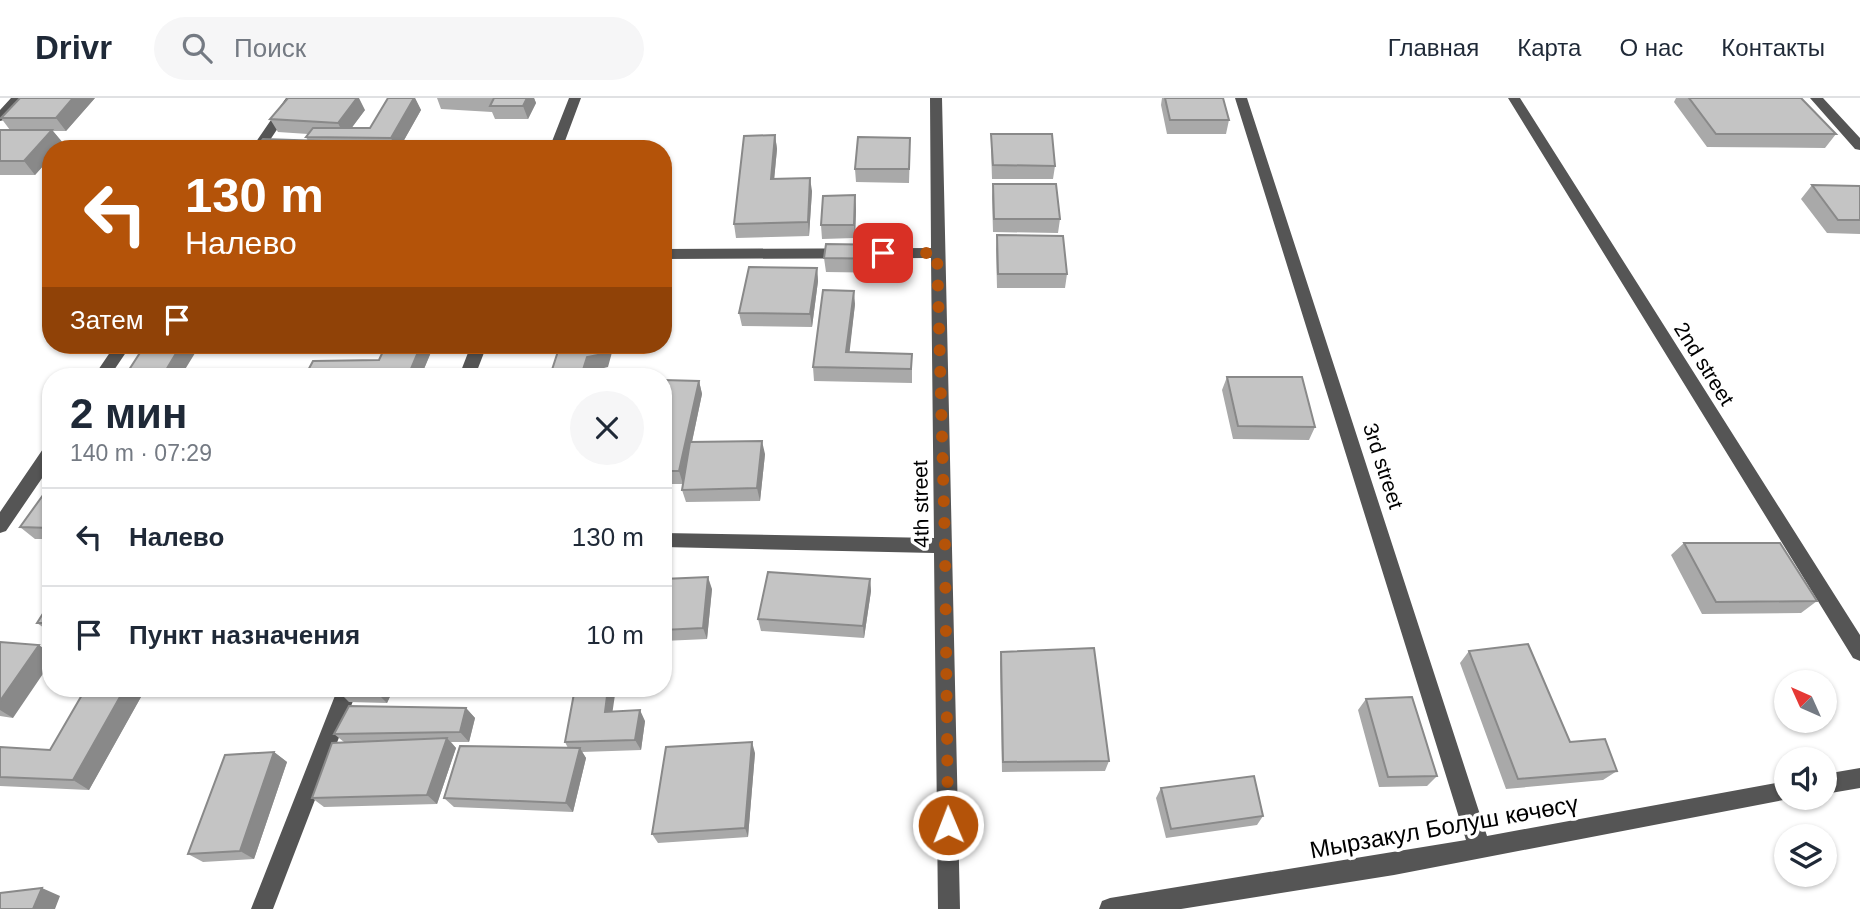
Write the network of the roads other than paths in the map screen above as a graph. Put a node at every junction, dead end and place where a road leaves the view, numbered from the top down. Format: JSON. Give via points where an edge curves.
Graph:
{"nodes":[{"id":1,"x":18,"y":98,"type":"edge"},
{"id":2,"x":292,"y":98,"type":"edge"},
{"id":3,"x":575,"y":98,"type":"edge"},
{"id":4,"x":936,"y":98,"type":"edge"},
{"id":5,"x":1241,"y":98,"type":"edge"},
{"id":6,"x":1514,"y":98,"type":"edge"},
{"id":7,"x":1816,"y":98,"type":"edge"},
{"id":8,"x":0,"y":117,"type":"edge"},
{"id":9,"x":263,"y":140,"type":"edge"},
{"id":10,"x":559,"y":140,"type":"edge"},
{"id":11,"x":1860,"y":146,"type":"edge"},
{"id":12,"x":937,"y":253,"type":"junction"},
{"id":13,"x":672,"y":254,"type":"edge"},
{"id":14,"x":42,"y":464,"type":"edge"},
{"id":15,"x":0,"y":526,"type":"edge"},
{"id":16,"x":672,"y":540,"type":"edge"},
{"id":17,"x":945,"y":546,"type":"junction"},
{"id":18,"x":1860,"y":652,"type":"edge"},
{"id":19,"x":344,"y":697,"type":"edge"},
{"id":20,"x":1860,"y":778,"type":"edge"},
{"id":21,"x":1837,"y":782,"type":"edge"},
{"id":22,"x":1774,"y":793,"type":"edge"},
{"id":23,"x":1480,"y":848,"type":"junction"},
{"id":24,"x":1183,"y":903,"type":"edge"},
{"id":25,"x":262,"y":909,"type":"edge"},
{"id":26,"x":949,"y":909,"type":"edge"},
{"id":27,"x":1110,"y":909,"type":"edge"}],
"edges":[{"from":1,"to":8,"type":"street"},
{"from":2,"to":9,"type":"street"},
{"from":3,"to":10,"type":"street"},
{"from":4,"to":12,"type":"street","name":"4th street"},
{"from":5,"to":23,"type":"street","name":"3rd street"},
{"from":6,"to":18,"type":"street","name":"2nd street"},
{"from":7,"to":11,"type":"street"},
{"from":12,"to":13,"type":"street"},
{"from":12,"to":17,"type":"street","name":"4th street"},
{"from":14,"to":15,"type":"street"},
{"from":16,"to":17,"type":"street"},
{"from":17,"to":26,"type":"street","name":"4th street"},
{"from":19,"to":25,"type":"street"},
{"from":20,"to":21,"type":"street"},
{"from":22,"to":23,"type":"street","name":"Мырзакул Болуш көчөсү"},
{"from":23,"to":24,"type":"street","name":"Мырзакул Болуш көчөсү"},
{"from":24,"to":27,"type":"street","name":"Мырзакул Болуш көчөсү"}]}
